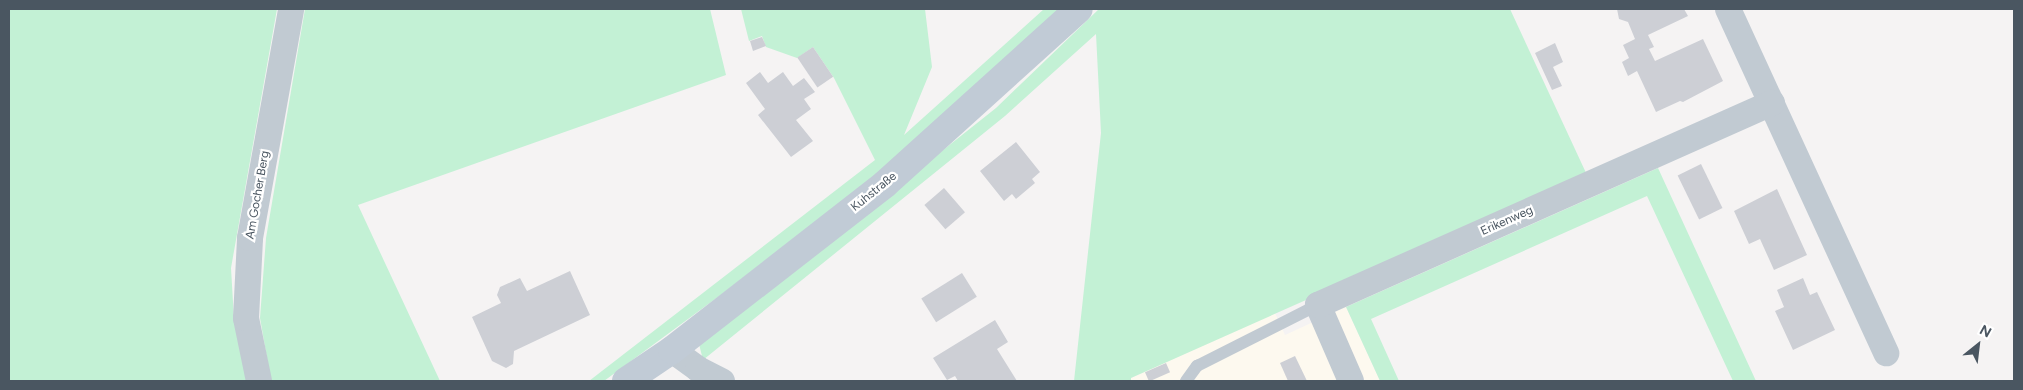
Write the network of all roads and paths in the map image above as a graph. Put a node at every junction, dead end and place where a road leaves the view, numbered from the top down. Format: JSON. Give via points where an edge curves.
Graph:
{"nodes":[{"id":1,"x":291,"y":9,"type":"edge"},
{"id":2,"x":1078,"y":9,"type":"edge"},
{"id":3,"x":1728,"y":9,"type":"edge"},
{"id":4,"x":1772,"y":103,"type":"junction"},
{"id":5,"x":1318,"y":305,"type":"junction"},
{"id":6,"x":1886,"y":353,"type":"dead end"},
{"id":7,"x":664,"y":355,"type":"junction"},
{"id":8,"x":260,"y":381,"type":"edge"},
{"id":9,"x":626,"y":381,"type":"edge"},
{"id":10,"x":722,"y":381,"type":"edge"},
{"id":11,"x":1186,"y":381,"type":"edge"},
{"id":12,"x":1350,"y":381,"type":"edge"}],
"edges":[{"from":1,"to":8,"type":"street","name":"Am Gocher Berg","via":[[250,238],[246,318]]},
{"from":2,"to":7,"type":"street","name":"Kuhstraße","via":[[885,184]]},
{"from":3,"to":4,"type":"street"},
{"from":4,"to":5,"type":"street","name":"Erikenweg"},
{"from":4,"to":6,"type":"street"},
{"from":5,"to":11,"type":"lane","via":[[1196,366]]},
{"from":5,"to":12,"type":"street"},
{"from":7,"to":9,"type":"street","name":"Kuhstraße"},
{"from":7,"to":10,"type":"street"}]}
